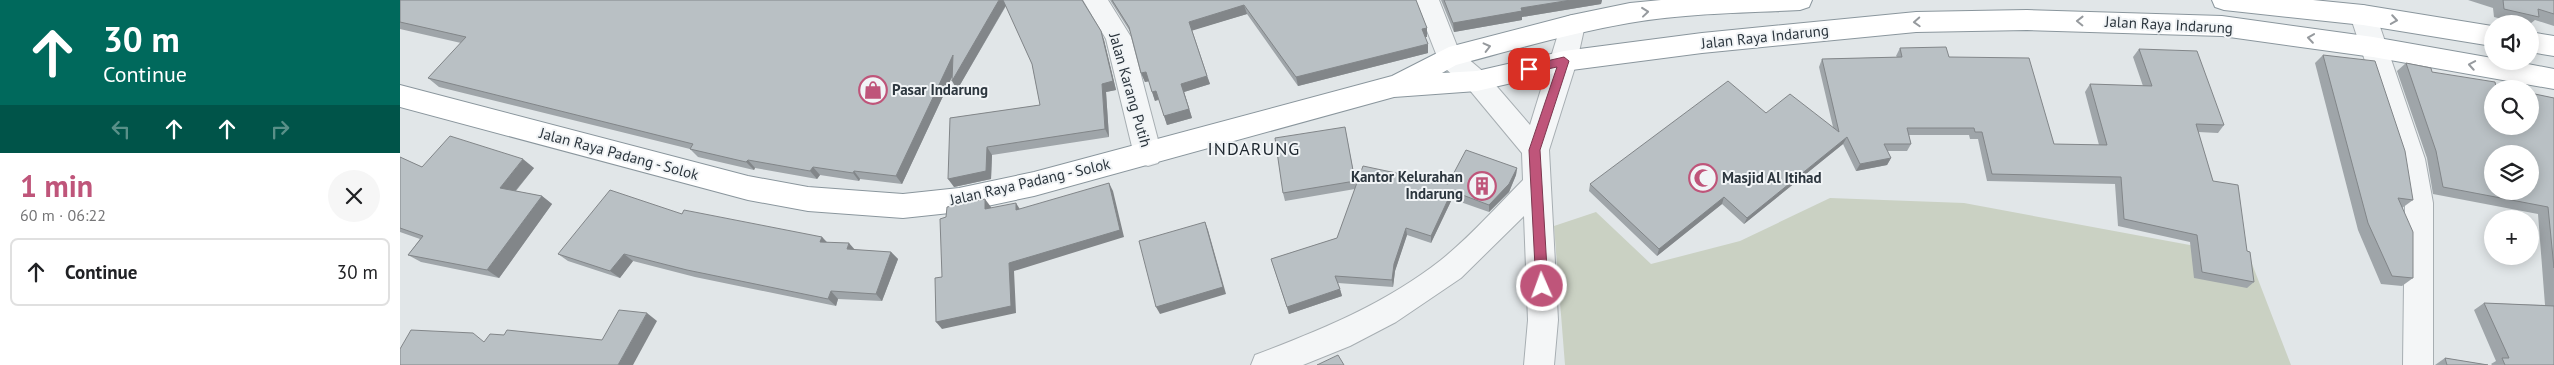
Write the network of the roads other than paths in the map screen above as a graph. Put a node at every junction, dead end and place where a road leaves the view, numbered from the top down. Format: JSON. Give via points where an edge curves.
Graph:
{"nodes":[{"id":1,"x":1095,"y":0,"type":"edge"},
{"id":2,"x":1427,"y":0,"type":"edge"},
{"id":3,"x":1800,"y":0,"type":"edge"},
{"id":4,"x":2224,"y":0,"type":"edge"},
{"id":5,"x":2363,"y":15,"type":"junction"},
{"id":6,"x":1572,"y":25,"type":"junction"},
{"id":7,"x":2484,"y":35,"type":"edge"},
{"id":8,"x":2539,"y":44,"type":"edge"},
{"id":9,"x":2554,"y":46,"type":"edge"},
{"id":10,"x":2373,"y":47,"type":"junction"},
{"id":11,"x":1448,"y":57,"type":"junction"},
{"id":12,"x":1564,"y":61,"type":"junction"},
{"id":13,"x":2554,"y":79,"type":"edge"},
{"id":14,"x":1477,"y":82,"type":"junction"},
{"id":15,"x":1394,"y":86,"type":"junction"},
{"id":16,"x":400,"y":96,"type":"edge"},
{"id":17,"x":1535,"y":150,"type":"junction"},
{"id":18,"x":1148,"y":155,"type":"junction"},
{"id":19,"x":1537,"y":184,"type":"junction"},
{"id":20,"x":1266,"y":365,"type":"edge"},
{"id":21,"x":1539,"y":365,"type":"edge"},
{"id":22,"x":2418,"y":365,"type":"edge"}],
"edges":[{"from":1,"to":18,"type":"street","name":"Jalan Karang Putih","via":[[1118,37]]},
{"from":2,"to":11,"type":"street"},
{"from":6,"to":3,"type":"highway","one_way":true,"via":[[1630,13]]},
{"from":4,"to":5,"type":"highway","name":"Jalan Raya Indarung"},
{"from":5,"to":7,"type":"highway","name":"Jalan Raya Indarung","one_way":true},
{"from":5,"to":10,"type":"street"},
{"from":11,"to":6,"type":"highway","one_way":true},
{"from":6,"to":12,"type":"street"},
{"from":8,"to":9,"type":"highway"},
{"from":10,"to":12,"type":"highway","name":"Jalan Raya Indarung","one_way":true,"via":[[2222,26],[2018,20],[1916,22],[1702,43]]},
{"from":13,"to":10,"type":"highway","name":"Jalan Raya Indarung","one_way":true},
{"from":10,"to":22,"type":"street","via":[[2411,159],[2418,196]]},
{"from":11,"to":14,"type":"street"},
{"from":11,"to":15,"type":"highway"},
{"from":12,"to":14,"type":"highway","name":"Jalan Raya Indarung"},
{"from":12,"to":17,"type":"street"},
{"from":14,"to":15,"type":"highway","name":"Jalan Raya Indarung"},
{"from":14,"to":17,"type":"street"},
{"from":15,"to":18,"type":"highway","name":"Jalan Raya Padang - Solok"},
{"from":16,"to":18,"type":"highway","name":"Jalan Raya Padang - Solok","via":[[748,188],[859,205],[903,206],[959,200]]},
{"from":17,"to":19,"type":"street"},
{"from":19,"to":20,"type":"street","via":[[1452,269],[1414,297],[1376,320],[1329,342]]},
{"from":19,"to":21,"type":"street","via":[[1543,320]]}]}
